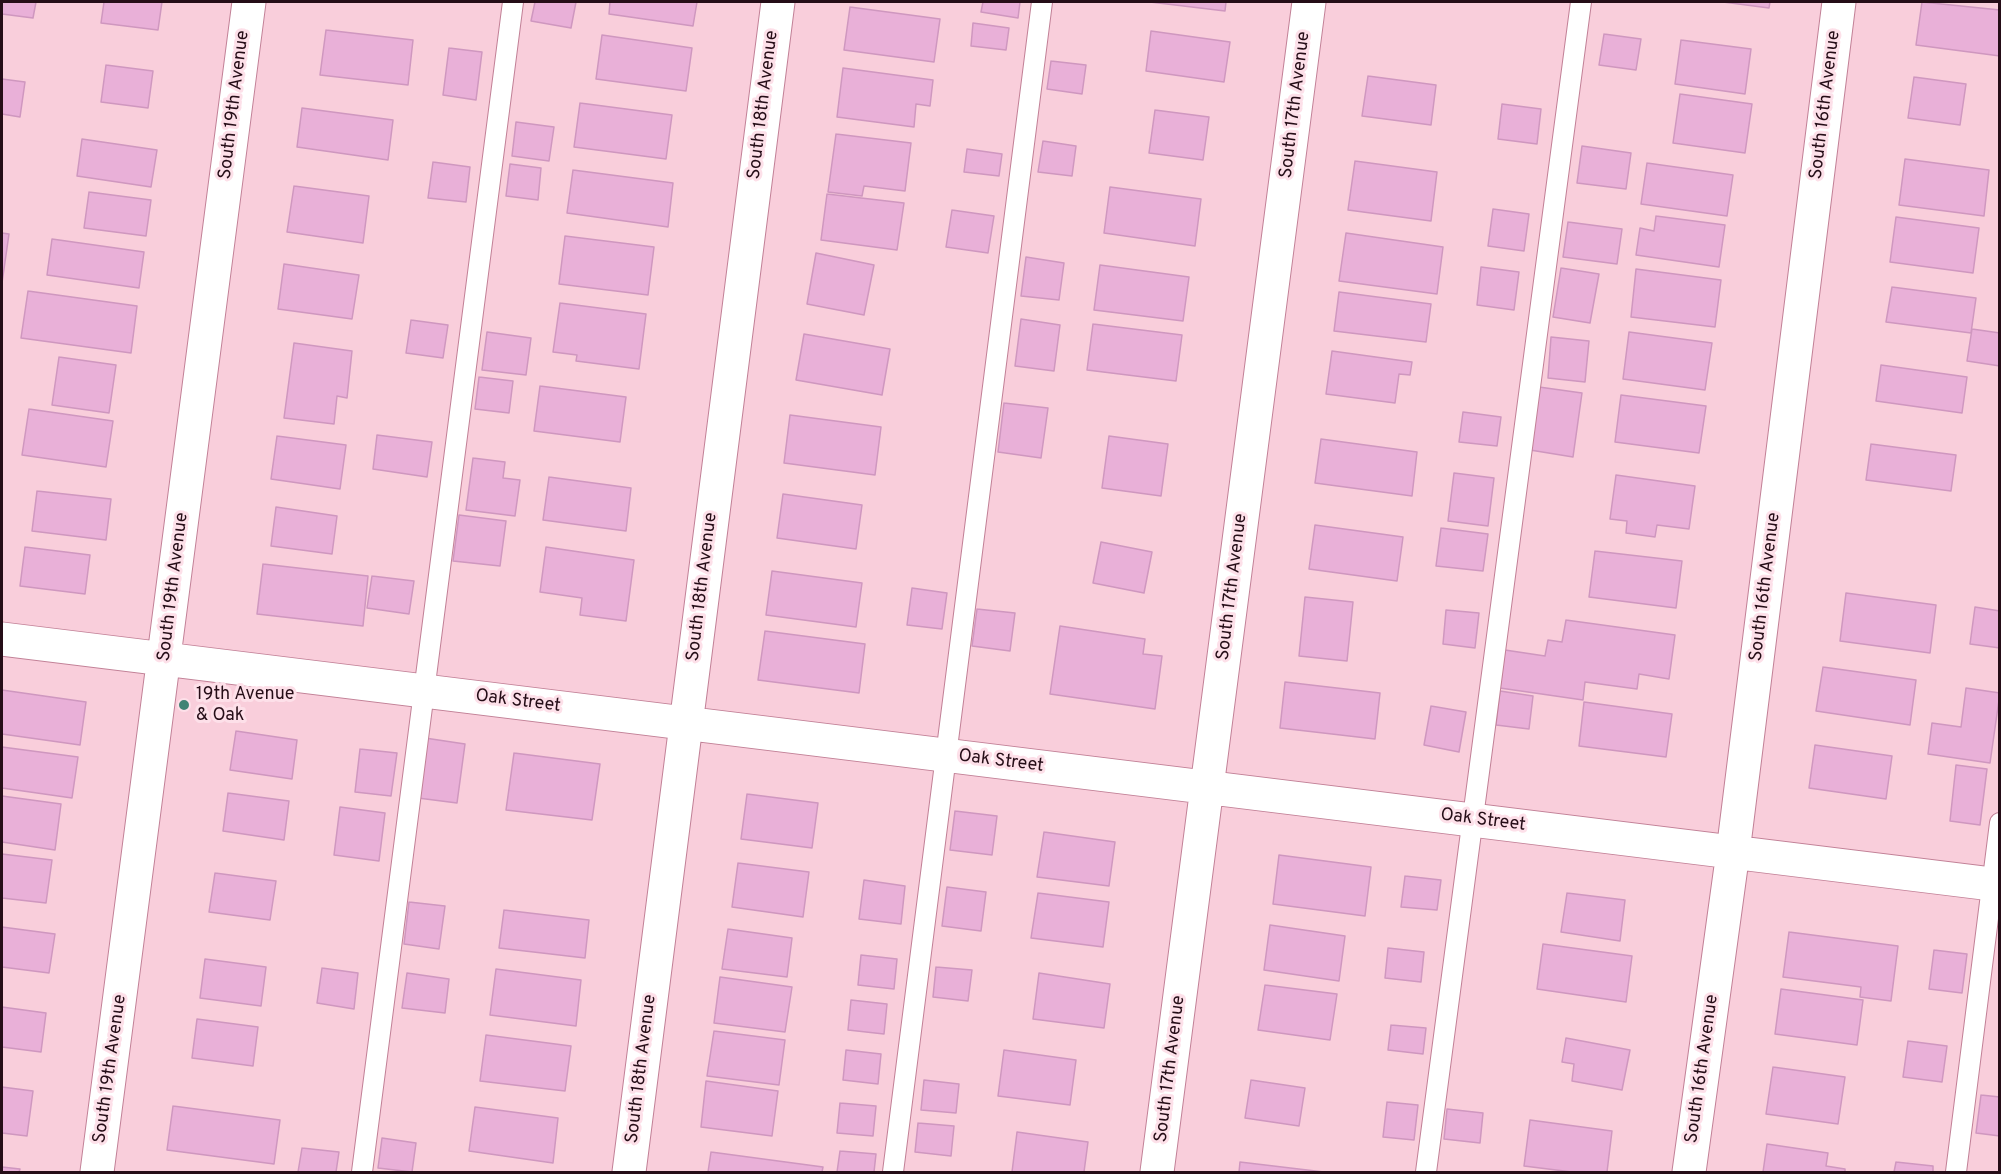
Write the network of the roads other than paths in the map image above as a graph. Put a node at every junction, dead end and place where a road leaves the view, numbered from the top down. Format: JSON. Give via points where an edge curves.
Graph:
{"nodes":[{"id":1,"x":249,"y":2,"type":"edge"},
{"id":2,"x":513,"y":2,"type":"edge"},
{"id":3,"x":778,"y":2,"type":"edge"},
{"id":4,"x":1042,"y":2,"type":"edge"},
{"id":5,"x":1309,"y":2,"type":"edge"},
{"id":6,"x":1581,"y":2,"type":"edge"},
{"id":7,"x":1839,"y":2,"type":"edge"},
{"id":8,"x":2,"y":639,"type":"edge"},
{"id":9,"x":165,"y":659,"type":"junction"},
{"id":10,"x":424,"y":690,"type":"junction"},
{"id":11,"x":686,"y":723,"type":"junction"},
{"id":12,"x":947,"y":755,"type":"junction"},
{"id":13,"x":1207,"y":787,"type":"junction"},
{"id":14,"x":1472,"y":820,"type":"junction"},
{"id":15,"x":2000,"y":823,"type":"edge"},
{"id":16,"x":1733,"y":852,"type":"junction"},
{"id":17,"x":1996,"y":884,"type":"edge"},
{"id":18,"x":97,"y":1173,"type":"edge"},
{"id":19,"x":362,"y":1173,"type":"edge"},
{"id":20,"x":629,"y":1173,"type":"edge"},
{"id":21,"x":893,"y":1173,"type":"edge"},
{"id":22,"x":1157,"y":1173,"type":"edge"},
{"id":23,"x":1426,"y":1173,"type":"edge"},
{"id":24,"x":1689,"y":1173,"type":"edge"},
{"id":25,"x":1956,"y":1173,"type":"edge"}],
"edges":[{"from":1,"to":9,"type":"street","name":"South 19th Avenue"},
{"from":2,"to":10,"type":"lane"},
{"from":3,"to":11,"type":"street","name":"South 18th Avenue"},
{"from":4,"to":12,"type":"lane"},
{"from":5,"to":13,"type":"street","name":"South 17th Avenue"},
{"from":6,"to":14,"type":"lane"},
{"from":7,"to":16,"type":"street","name":"South 16th Avenue"},
{"from":8,"to":9,"type":"street","name":"Oak Street"},
{"from":9,"to":10,"type":"street","name":"Oak Street"},
{"from":9,"to":18,"type":"street","name":"South 19th Avenue"},
{"from":10,"to":11,"type":"street","name":"Oak Street"},
{"from":10,"to":19,"type":"lane"},
{"from":11,"to":12,"type":"street","name":"Oak Street"},
{"from":11,"to":20,"type":"street","name":"South 18th Avenue"},
{"from":12,"to":13,"type":"street","name":"Oak Street"},
{"from":12,"to":21,"type":"lane"},
{"from":13,"to":14,"type":"street","name":"Oak Street"},
{"from":13,"to":22,"type":"street","name":"South 17th Avenue"},
{"from":14,"to":16,"type":"street","name":"Oak Street"},
{"from":14,"to":23,"type":"lane"},
{"from":15,"to":17,"type":"lane"},
{"from":16,"to":17,"type":"street","name":"Oak Street"},
{"from":16,"to":24,"type":"street","name":"South 16th Avenue"},
{"from":17,"to":25,"type":"lane"}]}
